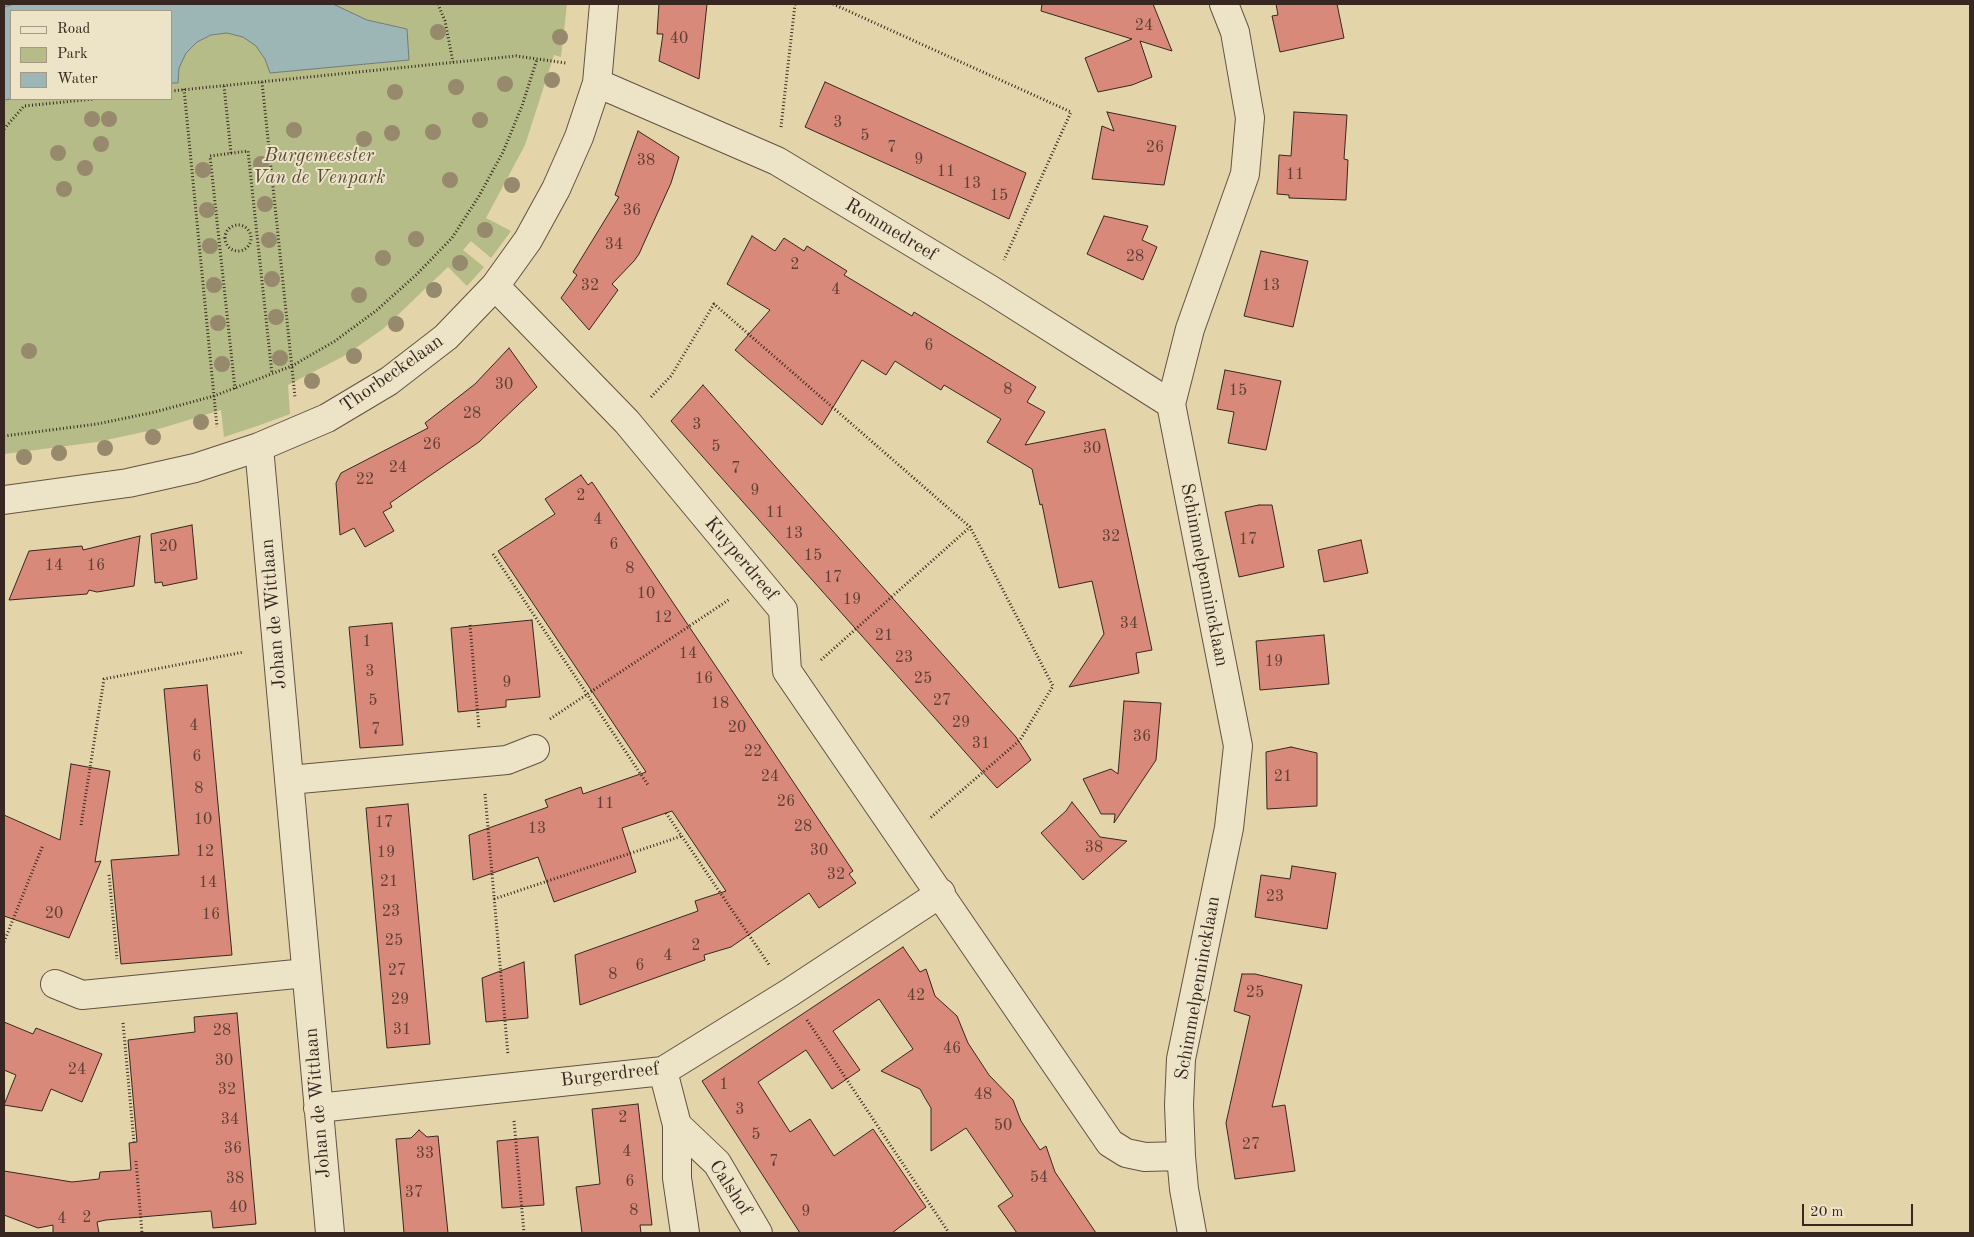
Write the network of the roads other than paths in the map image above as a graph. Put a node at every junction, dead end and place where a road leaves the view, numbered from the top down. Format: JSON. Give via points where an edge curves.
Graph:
{"nodes":[{"id":1,"x":604,"y":4,"type":"edge"},
{"id":2,"x":1224,"y":4,"type":"edge"},
{"id":3,"x":598,"y":75,"type":"junction"},
{"id":4,"x":494,"y":286,"type":"junction"},
{"id":5,"x":1171,"y":404,"type":"junction"},
{"id":6,"x":259,"y":447,"type":"junction"},
{"id":7,"x":4,"y":500,"type":"edge"},
{"id":8,"x":536,"y":749,"type":"dead end"},
{"id":9,"x":289,"y":780,"type":"junction"},
{"id":10,"x":941,"y":893,"type":"junction"},
{"id":11,"x":306,"y":973,"type":"junction"},
{"id":12,"x":55,"y":984,"type":"dead end"},
{"id":13,"x":662,"y":1071,"type":"junction"},
{"id":14,"x":318,"y":1108,"type":"junction"},
{"id":15,"x":677,"y":1125,"type":"junction"},
{"id":16,"x":1181,"y":1156,"type":"junction"},
{"id":17,"x":330,"y":1233,"type":"edge"},
{"id":18,"x":685,"y":1233,"type":"edge"},
{"id":19,"x":758,"y":1233,"type":"edge"},
{"id":20,"x":1192,"y":1233,"type":"edge"}],
"edges":[{"from":1,"to":3,"type":"street","name":"Thorbeckelaan"},
{"from":2,"to":5,"type":"street","name":"Schimmelpennincklaan","via":[[1235,32],[1250,118],[1245,174],[1190,329]]},
{"from":3,"to":4,"type":"street","name":"Thorbeckelaan","via":[[579,137],[556,189],[528,240]]},
{"from":3,"to":5,"type":"street","name":"Rommedreef","via":[[777,161],[991,290]]},
{"from":4,"to":6,"type":"street","name":"Thorbeckelaan","via":[[446,338],[388,381],[327,418]]},
{"from":4,"to":10,"type":"street","name":"Kuyperdreef","via":[[627,422],[784,610],[787,671]]},
{"from":5,"to":16,"type":"street","name":"Schimmelpennincklaan","via":[[1238,746],[1229,828],[1182,1059],[1179,1105]]},
{"from":6,"to":7,"type":"street","name":"Thorbeckelaan","via":[[128,483]]},
{"from":6,"to":9,"type":"street","name":"Johan de Wittlaan"},
{"from":8,"to":9,"type":"street","via":[[507,760]]},
{"from":9,"to":11,"type":"street","name":"Johan de Wittlaan"},
{"from":10,"to":13,"type":"street","name":"Burgerdreef","via":[[789,994]]},
{"from":10,"to":16,"type":"street","via":[[1110,1143],[1126,1153],[1145,1157]]},
{"from":11,"to":12,"type":"street","via":[[82,994]]},
{"from":11,"to":14,"type":"street","name":"Johan de Wittlaan"},
{"from":13,"to":14,"type":"street","name":"Burgerdreef"},
{"from":13,"to":15,"type":"street","name":"Calshof"},
{"from":14,"to":17,"type":"street","name":"Johan de Wittlaan"},
{"from":15,"to":18,"type":"street","name":"Calshof","via":[[677,1178]]},
{"from":15,"to":19,"type":"street","name":"Calshof","via":[[717,1163]]},
{"from":16,"to":20,"type":"street","name":"Schimmelpennincklaan"}]}
